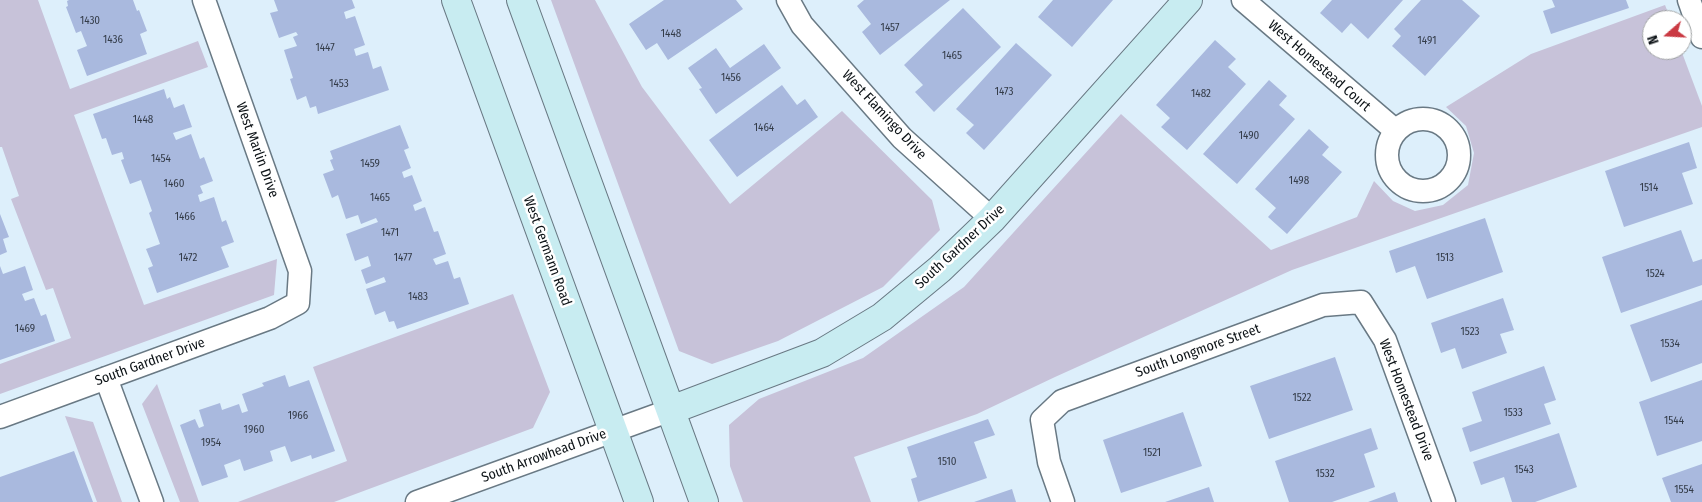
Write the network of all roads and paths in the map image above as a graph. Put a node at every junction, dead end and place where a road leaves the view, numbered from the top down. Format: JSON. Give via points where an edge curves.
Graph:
{"nodes":[{"id":1,"x":204,"y":0,"type":"edge"},
{"id":2,"x":456,"y":0,"type":"edge"},
{"id":3,"x":521,"y":0,"type":"edge"},
{"id":4,"x":788,"y":0,"type":"edge"},
{"id":5,"x":1188,"y":0,"type":"edge"},
{"id":6,"x":1243,"y":0,"type":"edge"},
{"id":7,"x":1688,"y":0,"type":"edge"},
{"id":8,"x":1702,"y":37,"type":"edge"},
{"id":9,"x":1396,"y":131,"type":"dead end"},
{"id":10,"x":992,"y":219,"type":"junction"},
{"id":11,"x":1362,"y":302,"type":"joint"},
{"id":12,"x":298,"y":303,"type":"joint"},
{"id":13,"x":106,"y":378,"type":"junction"},
{"id":14,"x":671,"y":410,"type":"junction"},
{"id":15,"x":0,"y":417,"type":"edge"},
{"id":16,"x":613,"y":430,"type":"junction"},
{"id":17,"x":152,"y":502,"type":"edge"},
{"id":18,"x":417,"y":502,"type":"edge"},
{"id":19,"x":639,"y":502,"type":"edge"},
{"id":20,"x":704,"y":502,"type":"edge"},
{"id":21,"x":1063,"y":502,"type":"edge"},
{"id":22,"x":1444,"y":502,"type":"edge"}],
"edges":[{"from":1,"to":12,"type":"street","name":"West Marlin Drive","via":[[300,270]]},
{"from":2,"to":16,"type":"main road","name":"West Germann Road"},
{"from":3,"to":14,"type":"main road"},
{"from":4,"to":10,"type":"street","name":"West Flamingo Drive","via":[[802,25],[902,138]]},
{"from":5,"to":10,"type":"main road","name":"South Gardner Drive"},
{"from":6,"to":9,"type":"street","name":"West Homestead Court"},
{"from":7,"to":8,"type":"street"},
{"from":10,"to":14,"type":"main road","name":"South Gardner Drive","via":[[940,269],[882,317],[822,353]]},
{"from":11,"to":21,"type":"street","name":"South Longmore Street","via":[[1322,305],[1062,401],[1042,420],[1049,462]]},
{"from":11,"to":22,"type":"street","name":"West Homestead Drive","via":[[1385,340]]},
{"from":12,"to":13,"type":"street","name":"South Gardner Drive","via":[[270,318]]},
{"from":13,"to":15,"type":"street","name":"South Gardner Drive"},
{"from":13,"to":17,"type":"street"},
{"from":14,"to":16,"type":"street","name":"South Arrowhead Drive"},
{"from":14,"to":20,"type":"main road"},
{"from":16,"to":18,"type":"street","name":"South Arrowhead Drive"},
{"from":16,"to":19,"type":"main road","name":"West Germann Road"}]}
